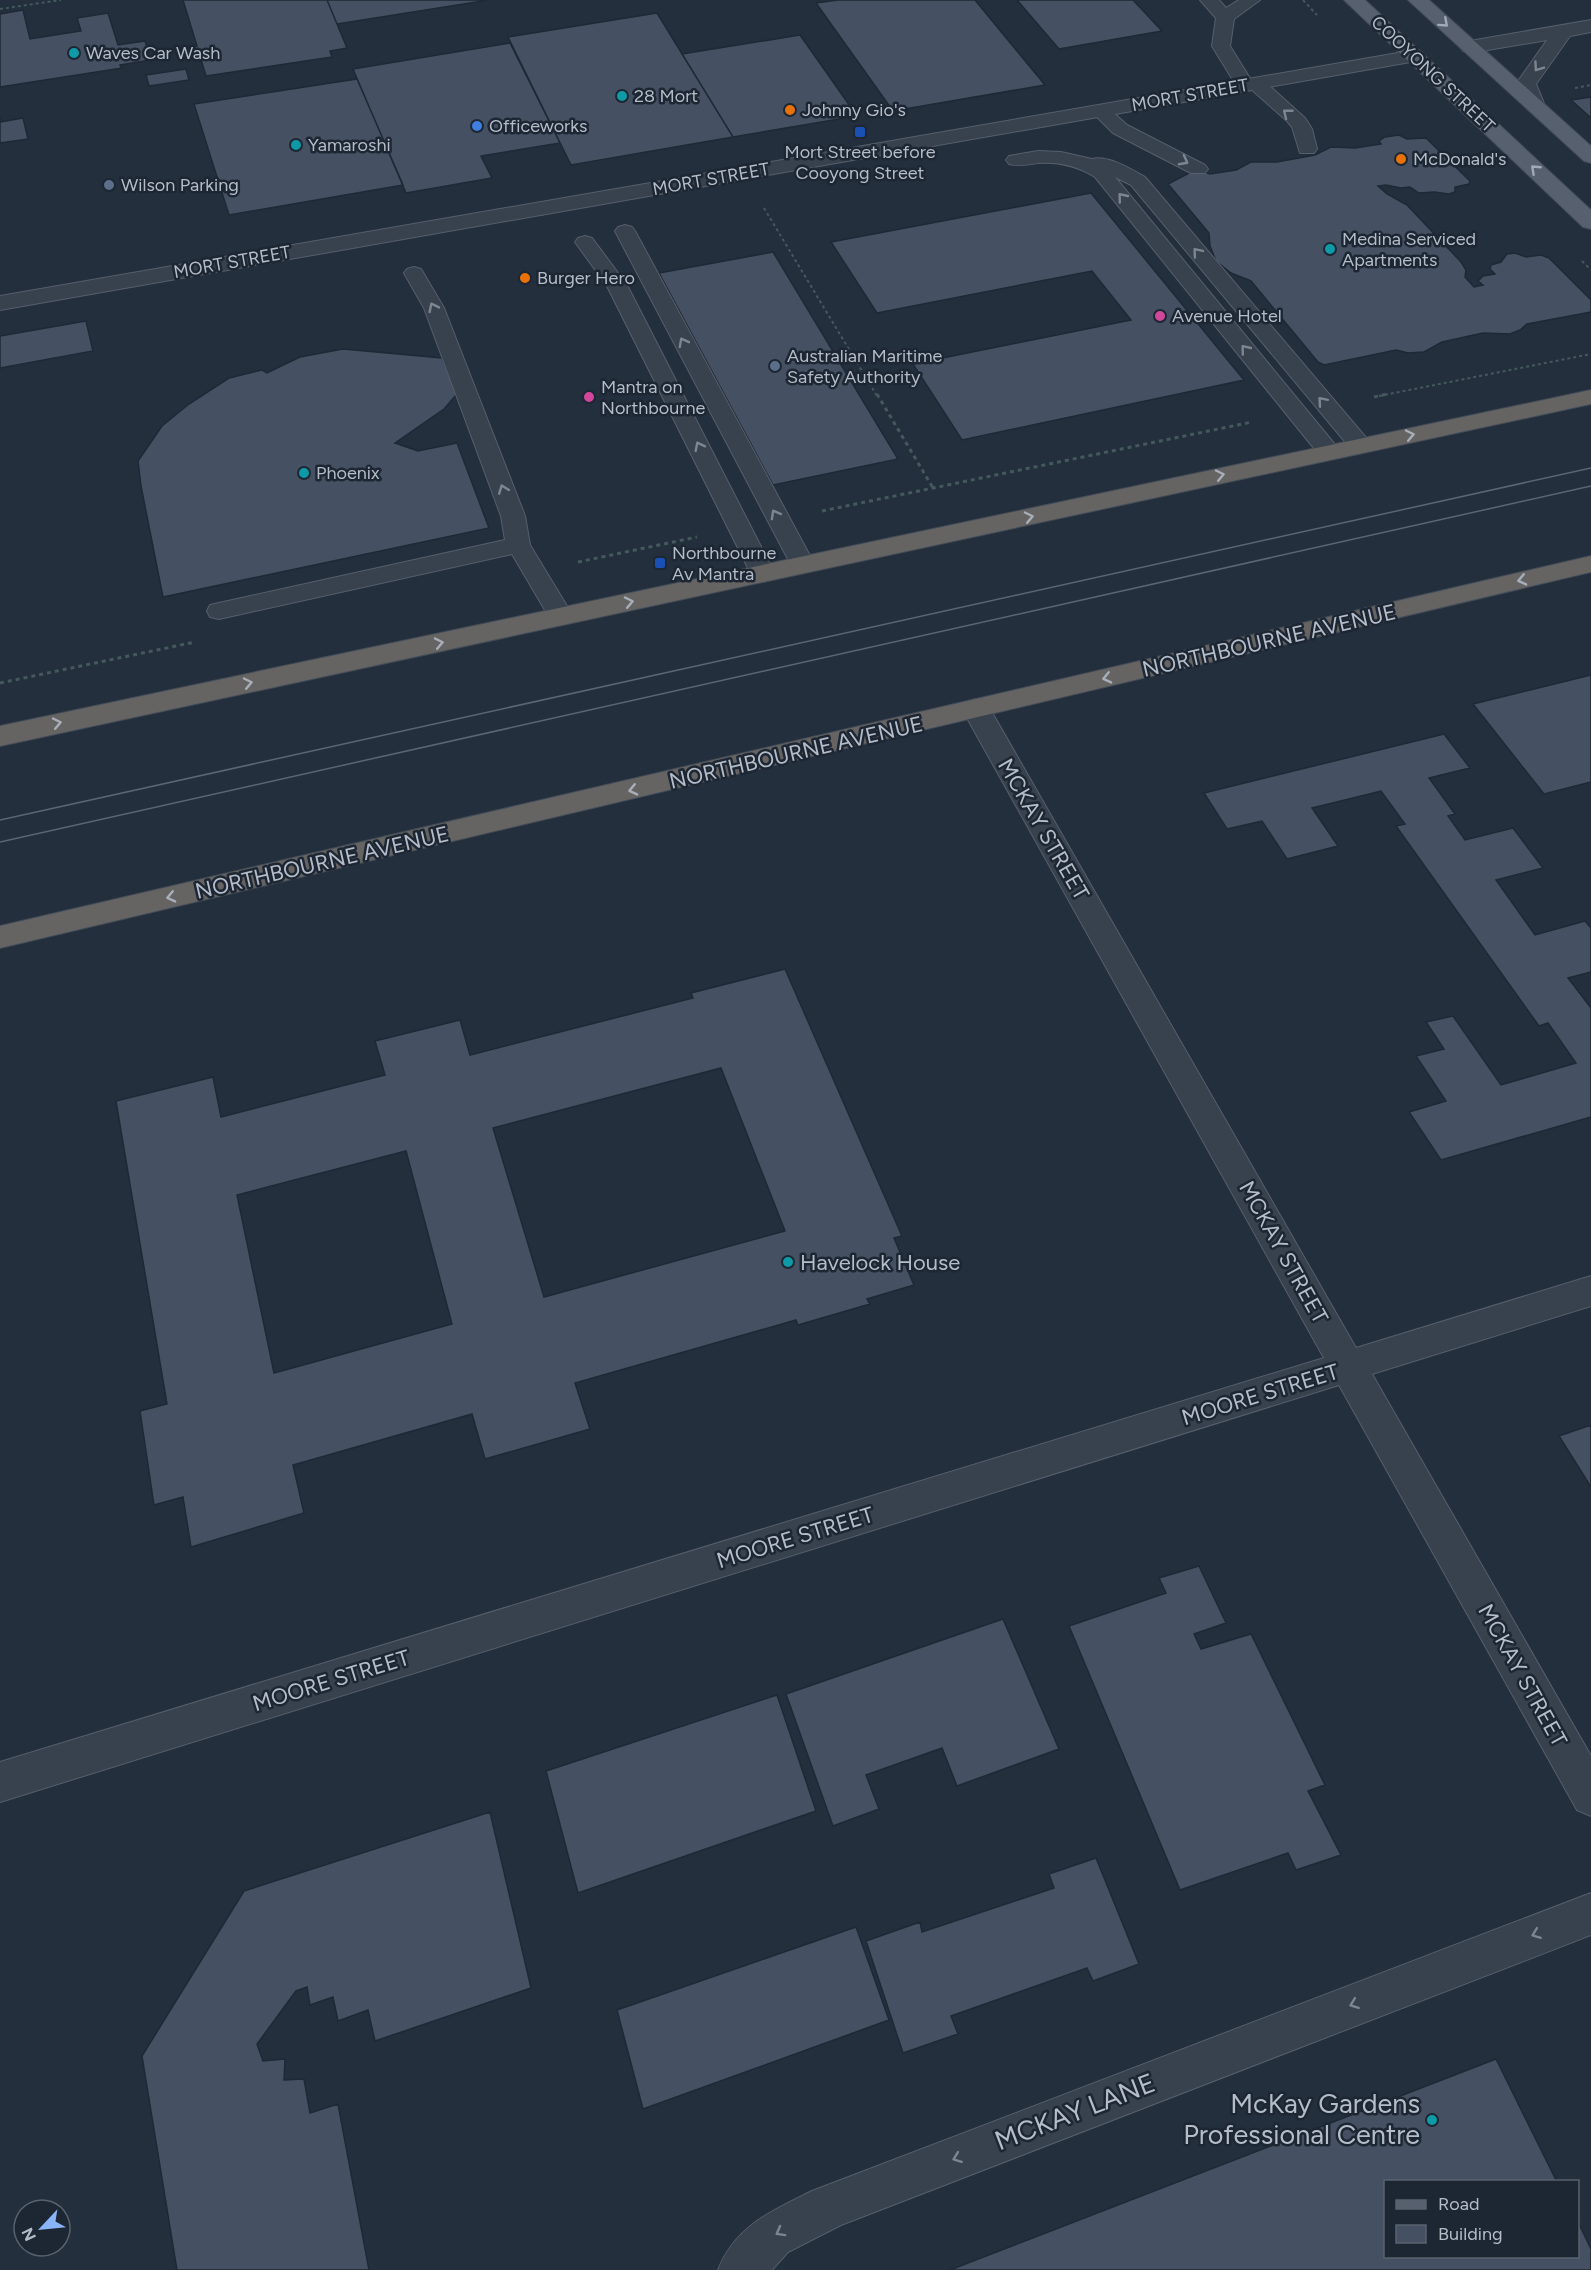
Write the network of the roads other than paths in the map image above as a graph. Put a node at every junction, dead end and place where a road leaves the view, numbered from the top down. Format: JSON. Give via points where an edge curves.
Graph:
{"nodes":[{"id":1,"x":1209,"y":0,"type":"edge"},
{"id":2,"x":1251,"y":0,"type":"edge"},
{"id":3,"x":1354,"y":0,"type":"edge"},
{"id":4,"x":1418,"y":0,"type":"edge"},
{"id":5,"x":1225,"y":16,"type":"junction"},
{"id":6,"x":1591,"y":26,"type":"edge"},
{"id":7,"x":1563,"y":31,"type":"junction"},
{"id":8,"x":1470,"y":47,"type":"junction"},
{"id":9,"x":1415,"y":57,"type":"junction"},
{"id":10,"x":1251,"y":85,"type":"junction"},
{"id":11,"x":1534,"y":106,"type":"junction"},
{"id":12,"x":1100,"y":111,"type":"junction"},
{"id":13,"x":1307,"y":149,"type":"dead end"},
{"id":14,"x":1591,"y":157,"type":"edge"},
{"id":15,"x":1016,"y":160,"type":"dead end"},
{"id":16,"x":1076,"y":160,"type":"junction"},
{"id":17,"x":1198,"y":169,"type":"dead end"},
{"id":18,"x":1591,"y":222,"type":"edge"},
{"id":19,"x":625,"y":231,"type":"dead end"},
{"id":20,"x":585,"y":242,"type":"dead end"},
{"id":21,"x":414,"y":273,"type":"dead end"},
{"id":22,"x":0,"y":303,"type":"edge"},
{"id":23,"x":1591,"y":396,"type":"edge"},
{"id":24,"x":1360,"y":445,"type":"junction"},
{"id":25,"x":1329,"y":452,"type":"junction"},
{"id":26,"x":518,"y":546,"type":"junction"},
{"id":27,"x":1591,"y":564,"type":"edge"},
{"id":28,"x":803,"y":566,"type":"junction"},
{"id":29,"x":763,"y":574,"type":"junction"},
{"id":30,"x":219,"y":611,"type":"dead end"},
{"id":31,"x":561,"y":616,"type":"junction"},
{"id":32,"x":976,"y":709,"type":"junction"},
{"id":33,"x":0,"y":736,"type":"edge"},
{"id":34,"x":0,"y":937,"type":"edge"},
{"id":35,"x":1591,"y":1291,"type":"edge"},
{"id":36,"x":1348,"y":1367,"type":"junction"},
{"id":37,"x":0,"y":1782,"type":"edge"},
{"id":38,"x":1591,"y":1796,"type":"edge"},
{"id":39,"x":1591,"y":1914,"type":"edge"},
{"id":40,"x":741,"y":2270,"type":"edge"}],
"edges":[{"from":1,"to":5,"type":"lane"},
{"from":2,"to":5,"type":"lane"},
{"from":3,"to":9,"type":"main road","name":"COOYONG STREET"},
{"from":4,"to":8,"type":"main road","name":"COOYONG STREET","one_way":true},
{"from":5,"to":10,"type":"lane","via":[[1221,46]]},
{"from":6,"to":7,"type":"street","name":"MORT STREET"},
{"from":7,"to":8,"type":"street","name":"MORT STREET"},
{"from":7,"to":11,"type":"street","one_way":true,"via":[[1526,84]]},
{"from":8,"to":9,"type":"main road","name":"MORT STREET"},
{"from":8,"to":11,"type":"main road","name":"COOYONG STREET"},
{"from":9,"to":10,"type":"street","name":"MORT STREET"},
{"from":18,"to":9,"type":"main road","name":"COOYONG STREET","one_way":true},
{"from":10,"to":12,"type":"street","name":"MORT STREET"},
{"from":13,"to":10,"type":"lane","one_way":true,"via":[[1298,121]]},
{"from":11,"to":14,"type":"main road","name":"COOYONG STREET"},
{"from":12,"to":17,"type":"lane","one_way":true,"via":[[1120,129]]},
{"from":12,"to":22,"type":"street","name":"MORT STREET"},
{"from":15,"to":16,"type":"lane","via":[[1035,156]]},
{"from":24,"to":16,"type":"lane","one_way":true,"via":[[1138,181],[1119,171]]},
{"from":25,"to":16,"type":"lane","one_way":true,"via":[[1102,173]]},
{"from":28,"to":19,"type":"lane","one_way":true},
{"from":29,"to":20,"type":"lane","one_way":true,"via":[[618,285]]},
{"from":26,"to":21,"type":"lane","one_way":true,"via":[[513,516],[439,319]]},
{"from":24,"to":23,"type":"highway","one_way":true},
{"from":24,"to":25,"type":"highway"},
{"from":28,"to":25,"type":"highway","one_way":true},
{"from":26,"to":30,"type":"lane"},
{"from":26,"to":31,"type":"lane"},
{"from":27,"to":32,"type":"highway","name":"NORTHBOURNE AVENUE","one_way":true},
{"from":28,"to":29,"type":"highway"},
{"from":31,"to":29,"type":"highway","one_way":true},
{"from":33,"to":31,"type":"highway","one_way":true},
{"from":32,"to":34,"type":"highway","name":"NORTHBOURNE AVENUE","one_way":true},
{"from":32,"to":36,"type":"street","name":"MCKAY STREET"},
{"from":35,"to":36,"type":"street","name":"MOORE STREET"},
{"from":36,"to":37,"type":"street","name":"MOORE STREET"},
{"from":36,"to":38,"type":"street","name":"MCKAY STREET"},
{"from":39,"to":40,"type":"street","name":"MCKAY LANE","one_way":true,"via":[[828,2207],[772,2236]]}]}
